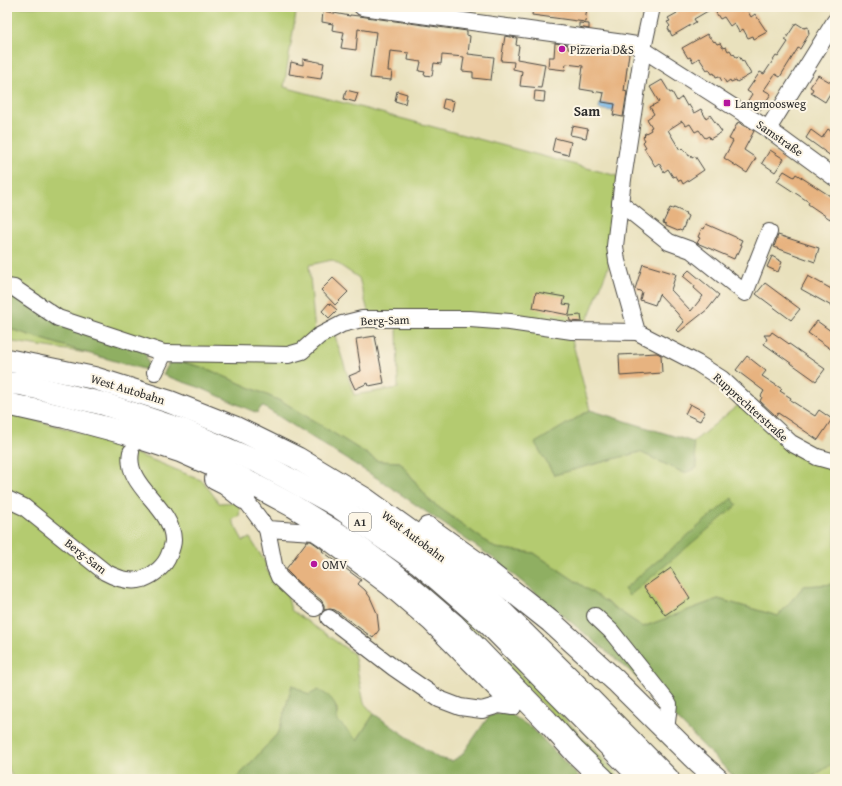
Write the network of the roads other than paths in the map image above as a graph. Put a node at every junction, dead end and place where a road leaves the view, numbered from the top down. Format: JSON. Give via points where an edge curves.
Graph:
{"nodes":[{"id":1,"x":362,"y":7,"type":"edge"},
{"id":2,"x":648,"y":17,"type":"edge"},
{"id":3,"x":835,"y":21,"type":"edge"},
{"id":4,"x":643,"y":49,"type":"junction"},
{"id":5,"x":768,"y":129,"type":"junction"},
{"id":6,"x":834,"y":176,"type":"edge"},
{"id":7,"x":620,"y":202,"type":"junction"},
{"id":8,"x":769,"y":232,"type":"dead end"},
{"id":9,"x":7,"y":287,"type":"edge"},
{"id":10,"x":637,"y":332,"type":"junction"},
{"id":11,"x":164,"y":352,"type":"junction"},
{"id":12,"x":7,"y":360,"type":"edge"},
{"id":13,"x":155,"y":372,"type":"dead end"},
{"id":14,"x":7,"y":383,"type":"edge"},
{"id":15,"x":7,"y":404,"type":"edge"},
{"id":16,"x":140,"y":447,"type":"junction"},
{"id":17,"x":835,"y":462,"type":"edge"},
{"id":18,"x":244,"y":498,"type":"joint"},
{"id":19,"x":7,"y":499,"type":"edge"},
{"id":20,"x":365,"y":499,"type":"junction"},
{"id":21,"x":267,"y":529,"type":"junction"},
{"id":22,"x":315,"y":608,"type":"dead end"},
{"id":23,"x":595,"y":616,"type":"dead end"},
{"id":24,"x":329,"y":618,"type":"dead end"},
{"id":25,"x":513,"y":707,"type":"junction"},
{"id":26,"x":666,"y":731,"type":"junction"},
{"id":27,"x":575,"y":752,"type":"junction"},
{"id":28,"x":603,"y":779,"type":"edge"},
{"id":29,"x":642,"y":779,"type":"edge"},
{"id":30,"x":668,"y":779,"type":"edge"},
{"id":31,"x":717,"y":779,"type":"edge"}],
"edges":[{"from":1,"to":4,"type":"street","via":[[486,25],[624,40]]},
{"from":2,"to":4,"type":"street"},
{"from":3,"to":5,"type":"street"},
{"from":4,"to":5,"type":"street","name":"Samstraße"},
{"from":4,"to":7,"type":"street"},
{"from":5,"to":6,"type":"street","name":"Samstraße"},
{"from":7,"to":8,"type":"street","via":[[669,242],[690,250],[745,293]]},
{"from":7,"to":10,"type":"street","via":[[615,246]]},
{"from":9,"to":11,"type":"street","name":"Berg-Sam","via":[[14,288],[58,318]]},
{"from":10,"to":11,"type":"street","name":"Berg-Sam","via":[[572,331],[470,319],[362,319],[342,324],[319,336],[302,351],[288,355]]},
{"from":10,"to":17,"type":"street","name":"Rupprechterstraße","via":[[722,379],[791,444],[817,457]]},
{"from":11,"to":13,"type":"street"},
{"from":12,"to":20,"type":"highway","name":"West Autobahn","number":"A1","via":[[94,378],[170,402],[236,428],[283,451]]},
{"from":14,"to":29,"type":"highway","name":"West Autobahn","number":"A1","via":[[104,404],[186,431],[260,463],[336,505],[419,563],[489,624]]},
{"from":15,"to":16,"type":"highway","via":[[125,433]]},
{"from":16,"to":18,"type":"highway","via":[[226,484]]},
{"from":16,"to":19,"type":"street","name":"Berg-Sam","via":[[130,461],[131,467],[135,477],[166,518],[172,529],[173,542],[163,566],[156,573],[143,579],[122,579],[105,572],[24,508]]},
{"from":16,"to":27,"type":"highway","via":[[180,452],[241,478],[294,506],[353,543],[396,575],[453,624]]},
{"from":18,"to":21,"type":"street"},
{"from":20,"to":26,"type":"highway","via":[[398,506],[477,563],[551,622]]},
{"from":20,"to":30,"type":"highway","name":"West Autobahn","number":"A1","via":[[425,542],[474,584]]},
{"from":21,"to":22,"type":"street","via":[[279,577]]},
{"from":21,"to":25,"type":"street","via":[[314,532],[387,586],[430,623]]},
{"from":23,"to":26,"type":"street","via":[[611,631],[669,704]]},
{"from":24,"to":25,"type":"street","via":[[438,699],[482,710],[499,705]]},
{"from":25,"to":27,"type":"highway","via":[[539,729]]},
{"from":26,"to":31,"type":"highway"},
{"from":27,"to":28,"type":"highway"}]}
